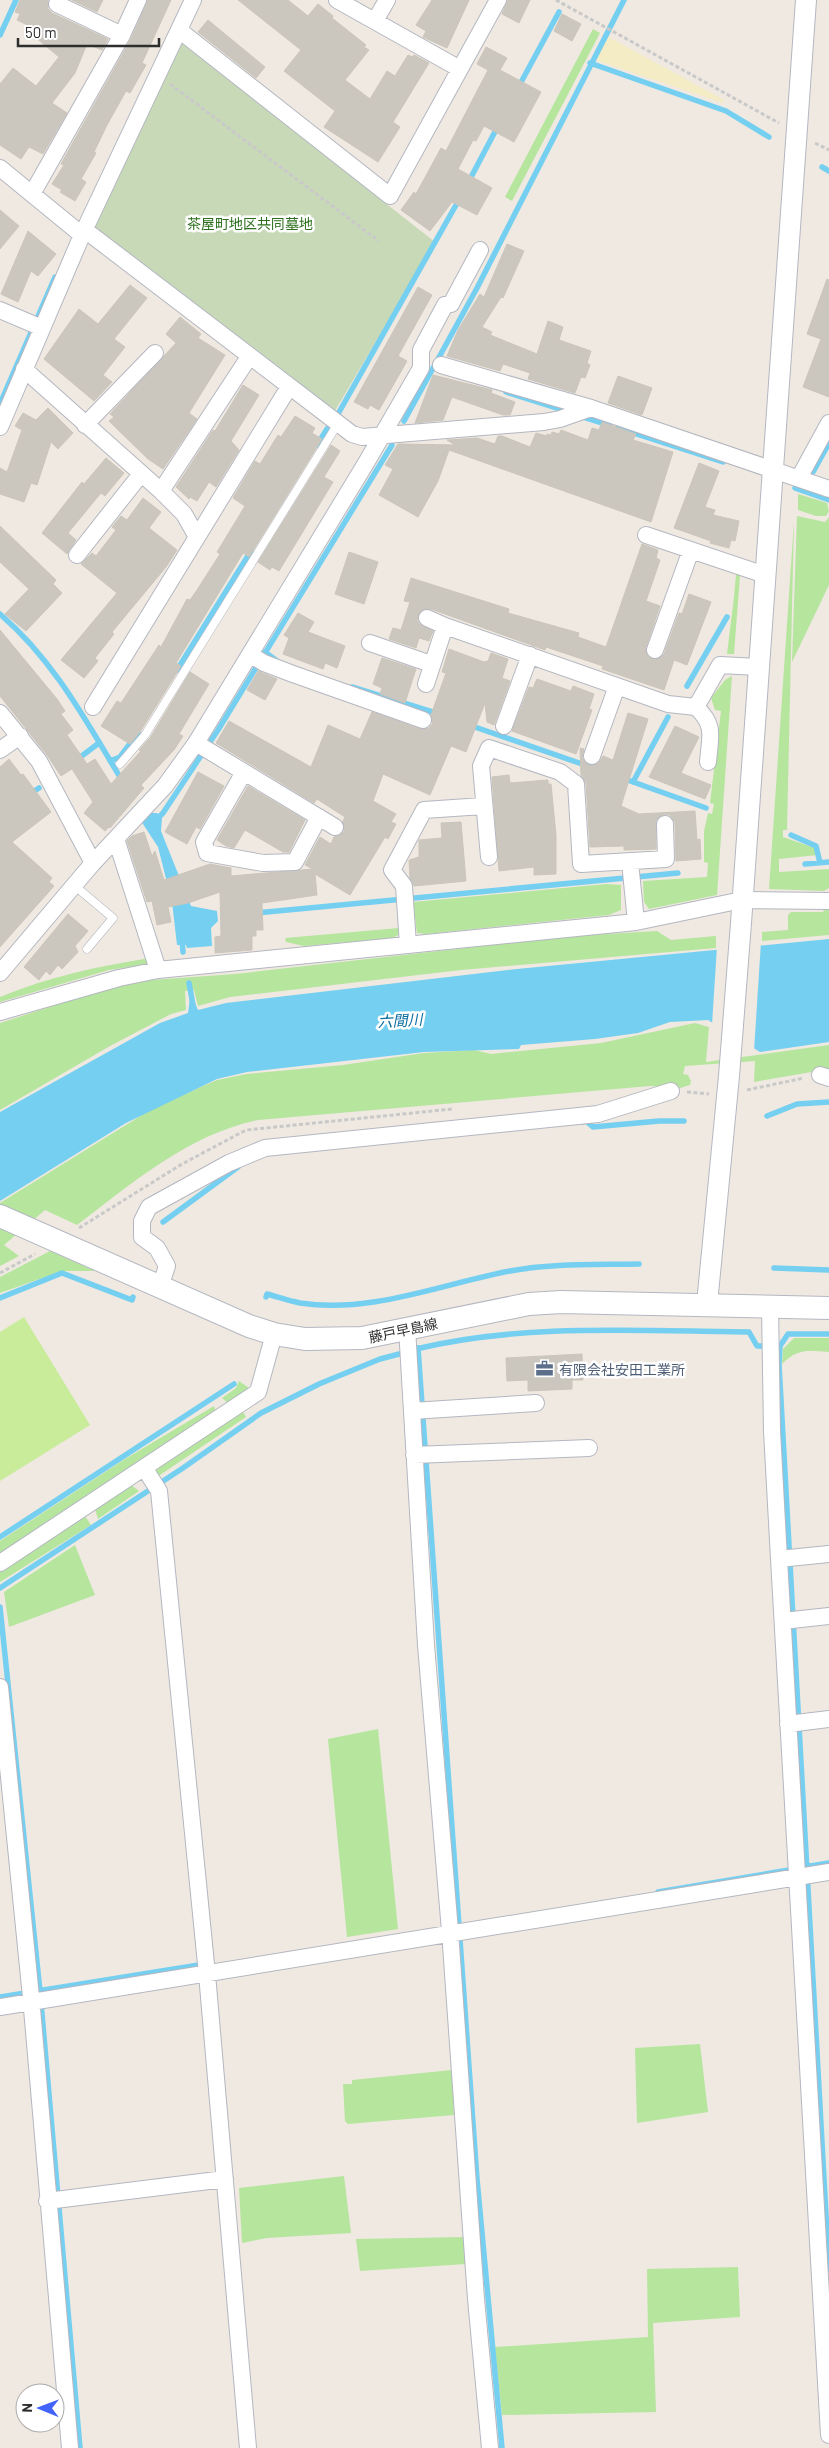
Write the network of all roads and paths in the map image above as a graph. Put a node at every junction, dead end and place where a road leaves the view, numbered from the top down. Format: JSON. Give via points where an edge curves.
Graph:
{"nodes":[{"id":1,"x":59,"y":0,"type":"edge"},
{"id":2,"x":138,"y":0,"type":"edge"},
{"id":3,"x":193,"y":0,"type":"edge"},
{"id":4,"x":338,"y":0,"type":"edge"},
{"id":5,"x":387,"y":0,"type":"edge"},
{"id":6,"x":498,"y":0,"type":"edge"},
{"id":7,"x":556,"y":0,"type":"edge"},
{"id":8,"x":806,"y":0,"type":"edge"},
{"id":9,"x":375,"y":21,"type":"junction"},
{"id":10,"x":179,"y":30,"type":"junction"},
{"id":11,"x":122,"y":35,"type":"junction"},
{"id":12,"x":460,"y":69,"type":"junction"},
{"id":13,"x":158,"y":75,"type":"junction"},
{"id":14,"x":780,"y":123,"type":"dead end"},
{"id":15,"x":813,"y":142,"type":"dead end"},
{"id":16,"x":829,"y":150,"type":"edge"},
{"id":17,"x":0,"y":168,"type":"edge"},
{"id":18,"x":32,"y":194,"type":"junction"},
{"id":19,"x":84,"y":233,"type":"junction"},
{"id":20,"x":379,"y":241,"type":"dead end"},
{"id":21,"x":480,"y":250,"type":"dead end"},
{"id":22,"x":0,"y":310,"type":"edge"},
{"id":23,"x":36,"y":326,"type":"junction"},
{"id":24,"x":155,"y":353,"type":"dead end"},
{"id":25,"x":249,"y":356,"type":"junction"},
{"id":26,"x":441,"y":365,"type":"dead end"},
{"id":27,"x":24,"y":369,"type":"junction"},
{"id":28,"x":289,"y":387,"type":"junction"},
{"id":29,"x":580,"y":412,"type":"junction"},
{"id":30,"x":829,"y":423,"type":"edge"},
{"id":31,"x":338,"y":424,"type":"junction"},
{"id":32,"x":85,"y":425,"type":"junction"},
{"id":33,"x":0,"y":426,"type":"edge"},
{"id":34,"x":381,"y":436,"type":"junction"},
{"id":35,"x":773,"y":468,"type":"junction"},
{"id":36,"x":141,"y":474,"type":"junction"},
{"id":37,"x":799,"y":478,"type":"junction"},
{"id":38,"x":829,"y":489,"type":"edge"},
{"id":39,"x":161,"y":491,"type":"junction"},
{"id":40,"x":646,"y":535,"type":"dead end"},
{"id":41,"x":197,"y":537,"type":"junction"},
{"id":42,"x":691,"y":550,"type":"junction"},
{"id":43,"x":77,"y":555,"type":"dead end"},
{"id":44,"x":765,"y":575,"type":"junction"},
{"id":45,"x":427,"y":618,"type":"dead end"},
{"id":46,"x":445,"y":626,"type":"junction"},
{"id":47,"x":370,"y":643,"type":"dead end"},
{"id":48,"x":655,"y":650,"type":"dead end"},
{"id":49,"x":530,"y":655,"type":"junction"},
{"id":50,"x":256,"y":658,"type":"junction"},
{"id":51,"x":431,"y":664,"type":"junction"},
{"id":52,"x":758,"y":667,"type":"junction"},
{"id":53,"x":426,"y":684,"type":"dead end"},
{"id":54,"x":617,"y":686,"type":"junction"},
{"id":55,"x":93,"y":707,"type":"dead end"},
{"id":56,"x":696,"y":707,"type":"junction"},
{"id":57,"x":0,"y":713,"type":"edge"},
{"id":58,"x":423,"y":720,"type":"dead end"},
{"id":59,"x":504,"y":726,"type":"dead end"},
{"id":60,"x":20,"y":736,"type":"junction"},
{"id":61,"x":203,"y":747,"type":"junction"},
{"id":62,"x":0,"y":750,"type":"edge"},
{"id":63,"x":592,"y":756,"type":"dead end"},
{"id":64,"x":708,"y":762,"type":"dead end"},
{"id":65,"x":120,"y":764,"type":"dead end"},
{"id":66,"x":244,"y":772,"type":"junction"},
{"id":67,"x":483,"y":806,"type":"junction"},
{"id":68,"x":319,"y":817,"type":"junction"},
{"id":69,"x":665,"y":824,"type":"dead end"},
{"id":70,"x":335,"y":827,"type":"dead end"},
{"id":71,"x":116,"y":839,"type":"junction"},
{"id":72,"x":488,"y":857,"type":"dead end"},
{"id":73,"x":93,"y":864,"type":"junction"},
{"id":74,"x":631,"y":872,"type":"junction"},
{"id":75,"x":75,"y":886,"type":"junction"},
{"id":76,"x":742,"y":900,"type":"junction"},
{"id":77,"x":829,"y":901,"type":"edge"},
{"id":78,"x":636,"y":922,"type":"junction"},
{"id":79,"x":408,"y":945,"type":"junction"},
{"id":80,"x":87,"y":949,"type":"dead end"},
{"id":81,"x":158,"y":970,"type":"junction"},
{"id":82,"x":0,"y":972,"type":"edge"},
{"id":83,"x":0,"y":1012,"type":"edge"},
{"id":84,"x":671,"y":1091,"type":"dead end"},
{"id":85,"x":0,"y":1216,"type":"edge"},
{"id":86,"x":160,"y":1287,"type":"junction"},
{"id":87,"x":707,"y":1304,"type":"junction"},
{"id":88,"x":770,"y":1306,"type":"junction"},
{"id":89,"x":829,"y":1308,"type":"edge"},
{"id":90,"x":274,"y":1334,"type":"junction"},
{"id":91,"x":407,"y":1335,"type":"junction"},
{"id":92,"x":536,"y":1403,"type":"dead end"},
{"id":93,"x":419,"y":1411,"type":"junction"},
{"id":94,"x":589,"y":1448,"type":"dead end"},
{"id":95,"x":421,"y":1455,"type":"junction"},
{"id":96,"x":152,"y":1479,"type":"junction"},
{"id":97,"x":829,"y":1554,"type":"edge"},
{"id":98,"x":785,"y":1558,"type":"junction"},
{"id":99,"x":0,"y":1563,"type":"edge"},
{"id":100,"x":829,"y":1616,"type":"edge"},
{"id":101,"x":788,"y":1620,"type":"junction"},
{"id":102,"x":0,"y":1687,"type":"edge"},
{"id":103,"x":829,"y":1720,"type":"edge"},
{"id":104,"x":794,"y":1723,"type":"junction"},
{"id":105,"x":829,"y":1872,"type":"edge"},
{"id":106,"x":800,"y":1873,"type":"junction"},
{"id":107,"x":454,"y":1931,"type":"junction"},
{"id":108,"x":210,"y":1970,"type":"junction"},
{"id":109,"x":35,"y":1998,"type":"junction"},
{"id":110,"x":0,"y":2008,"type":"edge"},
{"id":111,"x":225,"y":2180,"type":"junction"},
{"id":112,"x":54,"y":2201,"type":"junction"},
{"id":113,"x":829,"y":2434,"type":"edge"},
{"id":114,"x":70,"y":2448,"type":"edge"},
{"id":115,"x":248,"y":2448,"type":"edge"},
{"id":116,"x":490,"y":2448,"type":"edge"}],
"edges":[{"from":1,"to":11,"type":"street","via":[[57,4]]},
{"from":2,"to":11,"type":"street"},
{"from":3,"to":10,"type":"street"},
{"from":4,"to":9,"type":"street"},
{"from":5,"to":9,"type":"street"},
{"from":6,"to":12,"type":"street"},
{"from":7,"to":14,"type":"path"},
{"from":8,"to":35,"type":"street"},
{"from":9,"to":12,"type":"street"},
{"from":10,"to":12,"type":"street","via":[[390,196]]},
{"from":10,"to":13,"type":"street"},
{"from":11,"to":18,"type":"street"},
{"from":13,"to":19,"type":"street"},
{"from":13,"to":20,"type":"path"},
{"from":15,"to":16,"type":"path"},
{"from":17,"to":18,"type":"street"},
{"from":18,"to":19,"type":"street"},
{"from":19,"to":23,"type":"street"},
{"from":19,"to":25,"type":"street"},
{"from":21,"to":34,"type":"street","via":[[421,350],[421,368]]},
{"from":22,"to":23,"type":"street"},
{"from":23,"to":27,"type":"street"},
{"from":24,"to":32,"type":"street"},
{"from":25,"to":28,"type":"street"},
{"from":25,"to":39,"type":"street"},
{"from":26,"to":29,"type":"street"},
{"from":27,"to":32,"type":"street"},
{"from":27,"to":33,"type":"street"},
{"from":28,"to":31,"type":"street"},
{"from":28,"to":41,"type":"street"},
{"from":29,"to":34,"type":"street","via":[[544,422]]},
{"from":29,"to":35,"type":"street"},
{"from":30,"to":37,"type":"street"},
{"from":31,"to":34,"type":"street","via":[[357,436]]},
{"from":31,"to":65,"type":"lane","via":[[145,734]]},
{"from":32,"to":36,"type":"street"},
{"from":34,"to":50,"type":"street"},
{"from":35,"to":37,"type":"street"},
{"from":35,"to":44,"type":"street"},
{"from":36,"to":39,"type":"street"},
{"from":36,"to":43,"type":"street"},
{"from":37,"to":38,"type":"street"},
{"from":39,"to":41,"type":"street","via":[[184,514]]},
{"from":40,"to":42,"type":"street"},
{"from":41,"to":55,"type":"street"},
{"from":42,"to":44,"type":"street"},
{"from":42,"to":48,"type":"street"},
{"from":44,"to":52,"type":"street"},
{"from":45,"to":46,"type":"street"},
{"from":46,"to":49,"type":"street"},
{"from":46,"to":51,"type":"street"},
{"from":47,"to":51,"type":"street"},
{"from":49,"to":54,"type":"street"},
{"from":49,"to":59,"type":"street"},
{"from":50,"to":58,"type":"street"},
{"from":50,"to":61,"type":"street"},
{"from":51,"to":53,"type":"street"},
{"from":52,"to":56,"type":"street","via":[[720,665]]},
{"from":52,"to":76,"type":"street"},
{"from":54,"to":56,"type":"street","via":[[668,704]]},
{"from":54,"to":63,"type":"street"},
{"from":56,"to":64,"type":"street","via":[[707,717],[711,728]]},
{"from":57,"to":60,"type":"street"},
{"from":60,"to":62,"type":"street"},
{"from":60,"to":73,"type":"street","via":[[53,785]]},
{"from":61,"to":66,"type":"street"},
{"from":61,"to":71,"type":"street"},
{"from":66,"to":68,"type":"street"},
{"from":66,"to":68,"type":"street","via":[[204,842],[207,853],[263,863],[295,862]]},
{"from":67,"to":72,"type":"street"},
{"from":67,"to":74,"type":"street","via":[[481,766],[489,748],[560,772],[576,784],[581,864]]},
{"from":67,"to":79,"type":"street","via":[[424,810],[389,875],[404,889]]},
{"from":68,"to":70,"type":"street"},
{"from":69,"to":74,"type":"street","via":[[666,860]]},
{"from":71,"to":73,"type":"street"},
{"from":71,"to":81,"type":"street"},
{"from":73,"to":75,"type":"street"},
{"from":74,"to":78,"type":"street"},
{"from":75,"to":80,"type":"lane","via":[[113,918]]},
{"from":75,"to":82,"type":"street"},
{"from":76,"to":77,"type":"street"},
{"from":76,"to":78,"type":"street"},
{"from":76,"to":87,"type":"street"},
{"from":78,"to":79,"type":"street"},
{"from":79,"to":81,"type":"street"},
{"from":81,"to":83,"type":"street"},
{"from":84,"to":86,"type":"street","via":[[598,1114],[265,1148],[229,1163],[149,1207],[142,1221],[142,1237],[157,1248],[167,1266]]},
{"from":85,"to":86,"type":"main road","name":"藤戸早島線"},
{"from":86,"to":90,"type":"main road","name":"藤戸早島線","via":[[225,1317]]},
{"from":87,"to":88,"type":"main road","name":"藤戸早島線"},
{"from":87,"to":91,"type":"main road","name":"藤戸早島線","via":[[529,1304]]},
{"from":88,"to":89,"type":"main road","name":"藤戸早島線"},
{"from":88,"to":98,"type":"street"},
{"from":90,"to":91,"type":"main road","name":"藤戸早島線","via":[[330,1340]]},
{"from":90,"to":96,"type":"street","via":[[258,1392]]},
{"from":91,"to":93,"type":"street","via":[[408,1361]]},
{"from":92,"to":93,"type":"street"},
{"from":93,"to":95,"type":"street"},
{"from":94,"to":95,"type":"street"},
{"from":95,"to":107,"type":"street","via":[[426,1645]]},
{"from":96,"to":99,"type":"street"},
{"from":96,"to":108,"type":"street"},
{"from":97,"to":98,"type":"street"},
{"from":98,"to":101,"type":"street"},
{"from":100,"to":101,"type":"street"},
{"from":101,"to":104,"type":"street"},
{"from":102,"to":109,"type":"street"},
{"from":103,"to":104,"type":"street"},
{"from":104,"to":106,"type":"street"},
{"from":105,"to":106,"type":"street"},
{"from":106,"to":107,"type":"street"},
{"from":106,"to":113,"type":"street"},
{"from":107,"to":108,"type":"street"},
{"from":107,"to":116,"type":"street","via":[[476,2299]]},
{"from":108,"to":109,"type":"street"},
{"from":108,"to":111,"type":"street"},
{"from":109,"to":110,"type":"street"},
{"from":109,"to":112,"type":"street"},
{"from":111,"to":112,"type":"street"},
{"from":111,"to":115,"type":"street"},
{"from":112,"to":114,"type":"street"}]}
